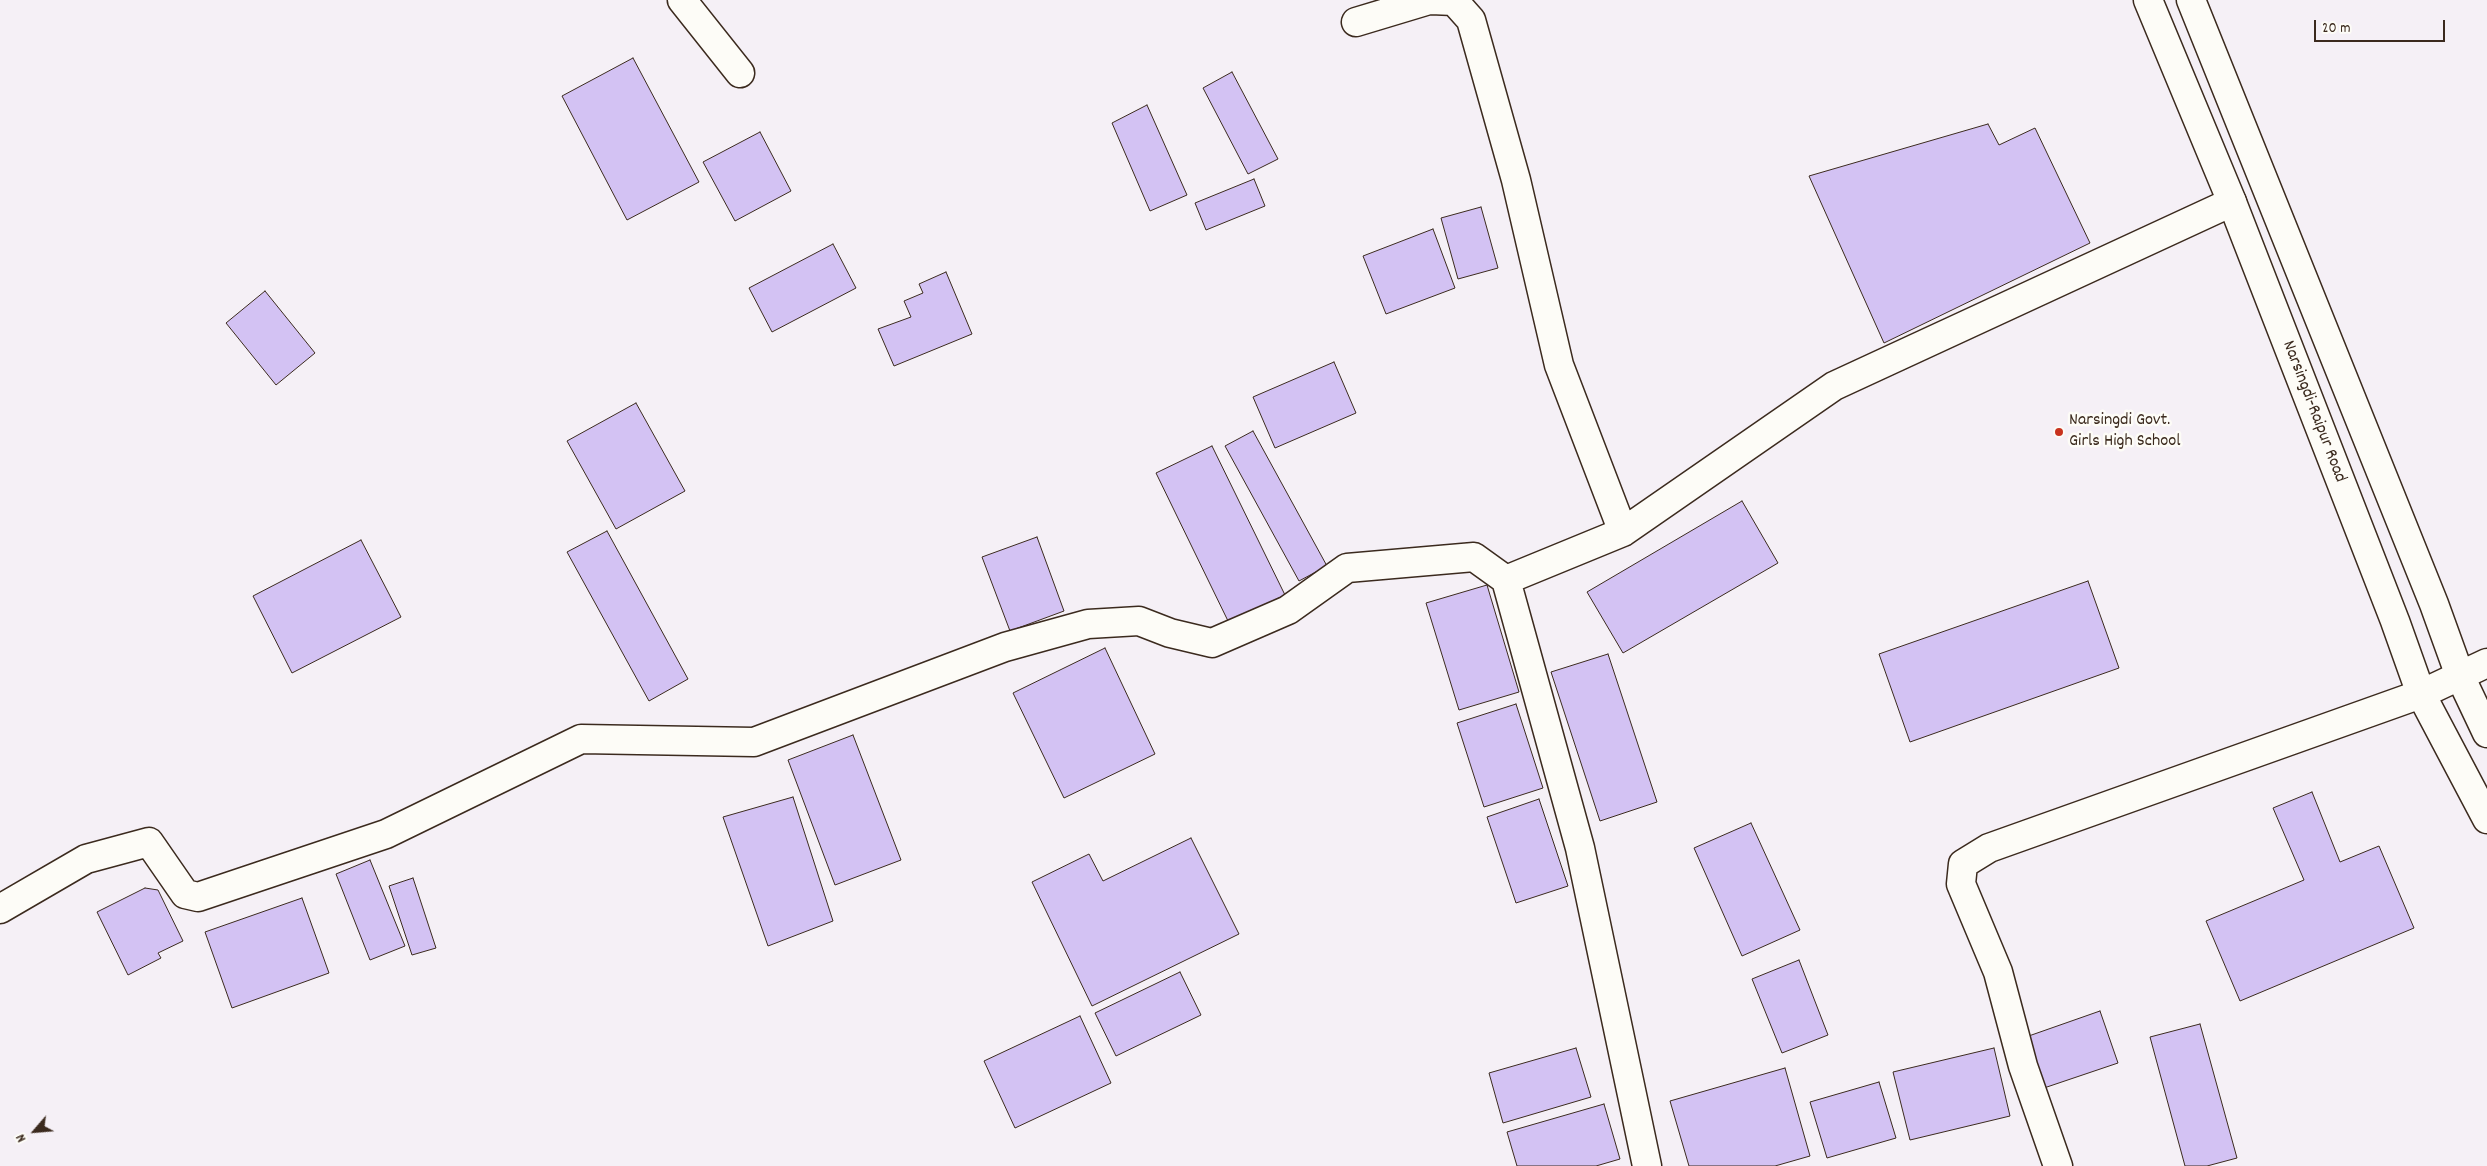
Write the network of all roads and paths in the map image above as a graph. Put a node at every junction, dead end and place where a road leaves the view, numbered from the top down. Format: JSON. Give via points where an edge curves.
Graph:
{"nodes":[{"id":1,"x":682,"y":0,"type":"edge"},
{"id":2,"x":1430,"y":0,"type":"edge"},
{"id":3,"x":2148,"y":0,"type":"edge"},
{"id":4,"x":2191,"y":0,"type":"edge"},
{"id":5,"x":1356,"y":22,"type":"dead end"},
{"id":6,"x":740,"y":73,"type":"dead end"},
{"id":7,"x":2232,"y":202,"type":"junction"},
{"id":8,"x":1623,"y":532,"type":"junction"},
{"id":9,"x":1506,"y":580,"type":"junction"},
{"id":10,"x":2487,"y":663,"type":"edge"},
{"id":11,"x":2460,"y":676,"type":"junction"},
{"id":12,"x":2421,"y":694,"type":"junction"},
{"id":13,"x":2487,"y":733,"type":"edge"},
{"id":14,"x":2487,"y":819,"type":"edge"},
{"id":15,"x":0,"y":909,"type":"edge"},
{"id":16,"x":1647,"y":1166,"type":"edge"},
{"id":17,"x":2058,"y":1166,"type":"edge"}],
"edges":[{"from":1,"to":6,"type":"street"},
{"from":2,"to":5,"type":"street"},
{"from":2,"to":8,"type":"street","via":[[1454,1],[1472,20],[1516,180],[1559,365]]},
{"from":3,"to":7,"type":"street","name":"Narsingdi-Raipur Road"},
{"from":4,"to":11,"type":"street"},
{"from":7,"to":8,"type":"street","via":[[1834,386]]},
{"from":7,"to":12,"type":"street","name":"Narsingdi-Raipur Road"},
{"from":8,"to":9,"type":"street"},
{"from":9,"to":15,"type":"street","via":[[1474,556],[1347,568],[1288,610],[1212,643],[1170,633],[1139,621],[1088,624],[1005,647],[754,742],[581,738],[386,834],[198,898],[185,894],[149,842],[86,859]]},
{"from":9,"to":16,"type":"street","via":[[1580,848]]},
{"from":10,"to":11,"type":"street"},
{"from":11,"to":12,"type":"street"},
{"from":11,"to":13,"type":"street"},
{"from":12,"to":14,"type":"street","name":"Narsingdi-Raipur Road"},
{"from":12,"to":17,"type":"street","via":[[1989,848],[1963,864],[1961,884],[1998,972],[2023,1066]]}]}
